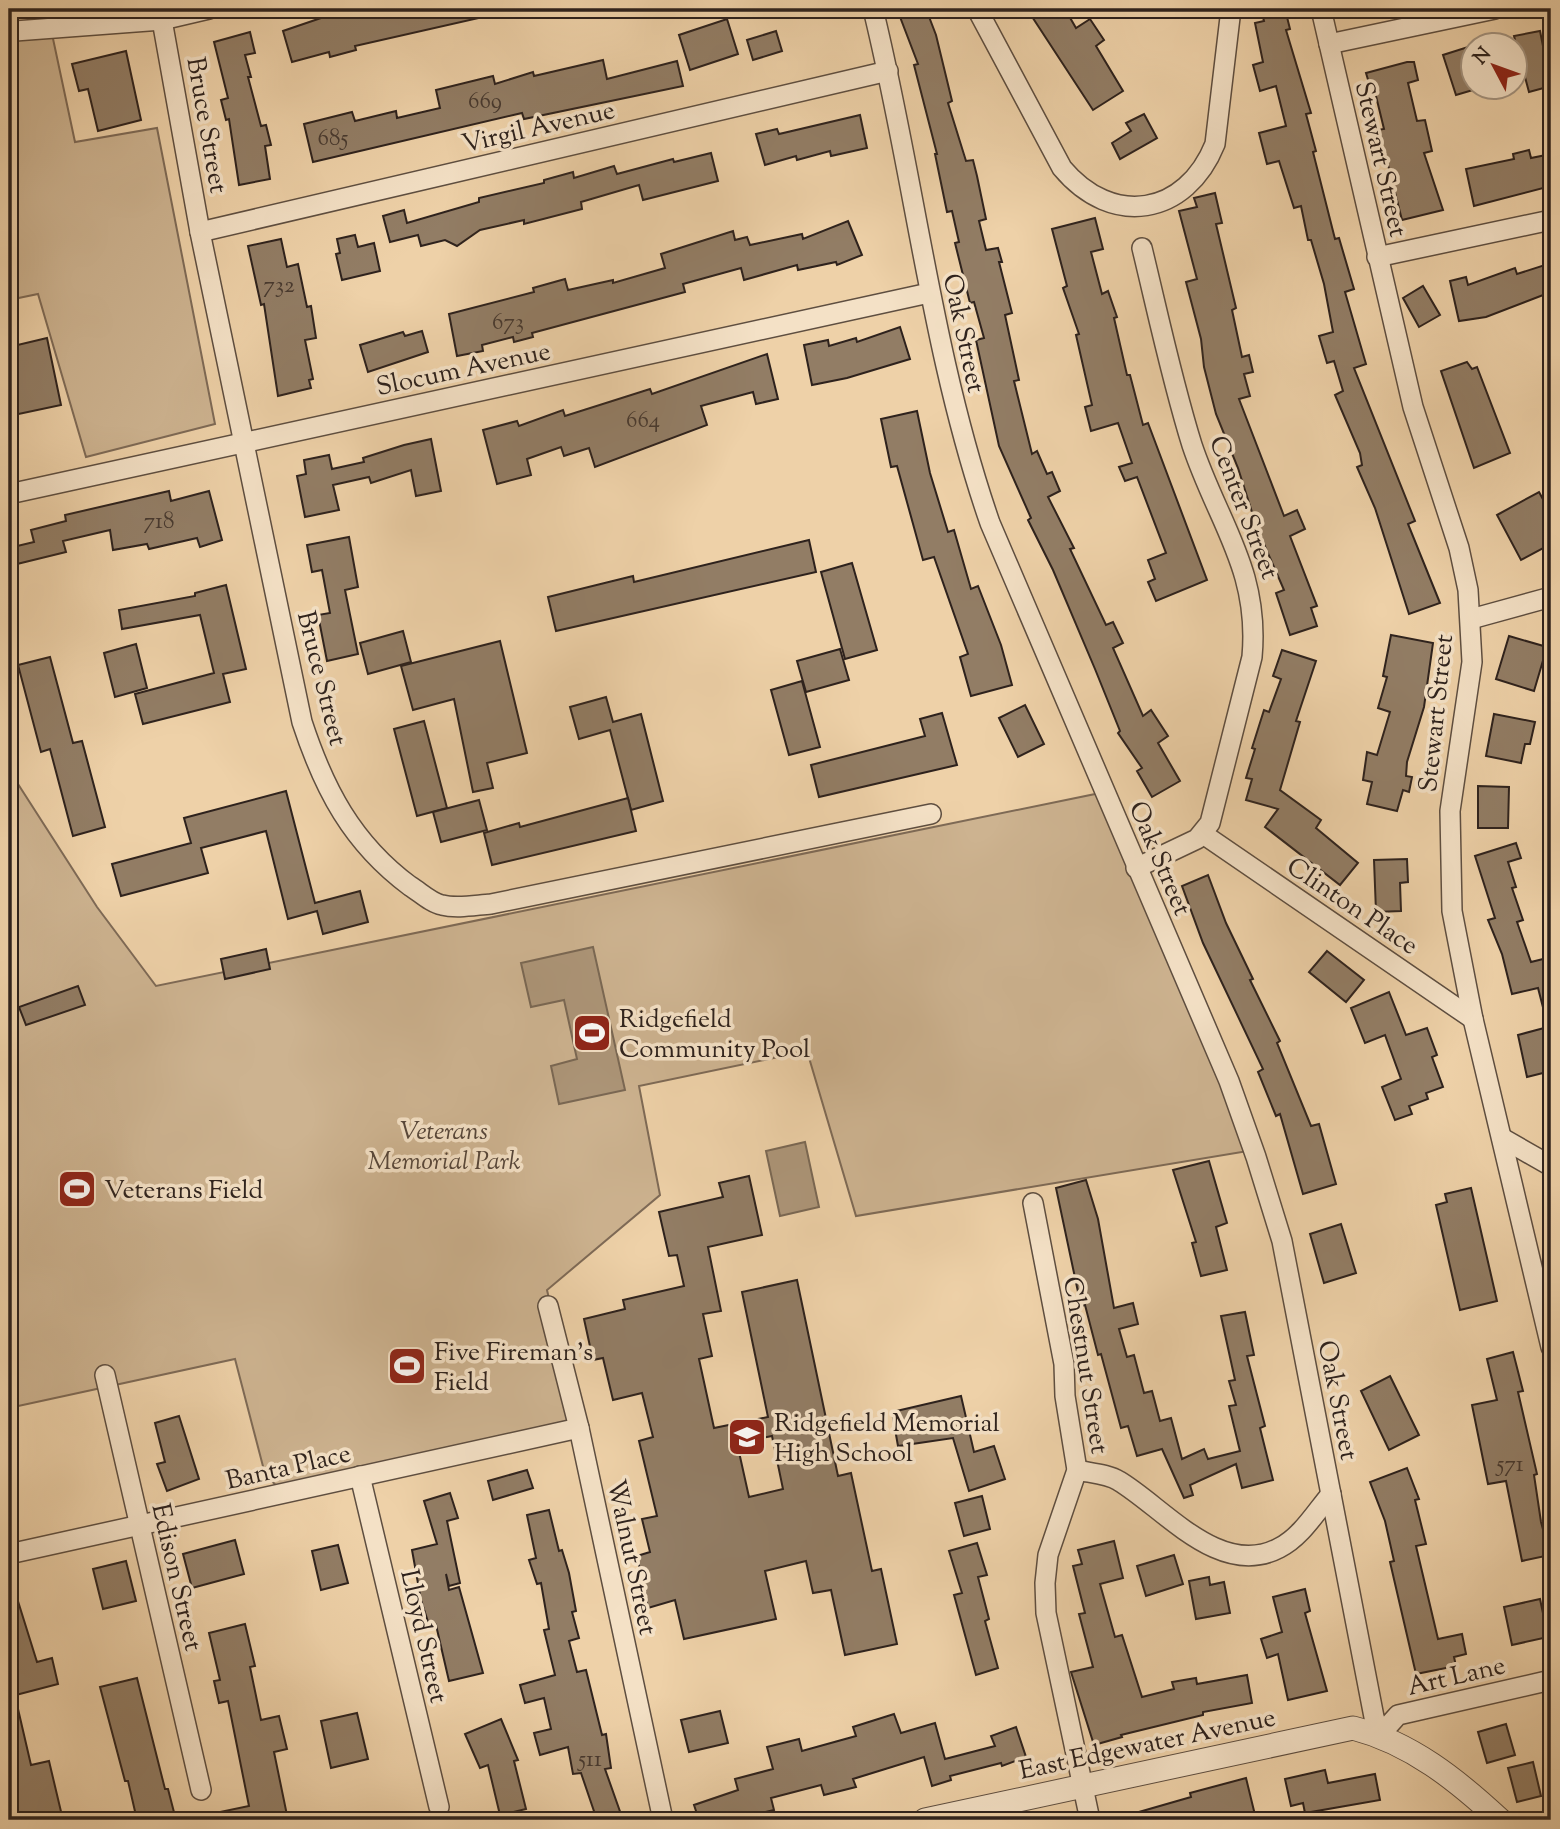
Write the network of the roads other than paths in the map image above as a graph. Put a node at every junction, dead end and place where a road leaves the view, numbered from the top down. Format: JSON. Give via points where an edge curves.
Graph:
{"nodes":[{"id":1,"x":209,"y":9,"type":"edge"},
{"id":2,"x":873,"y":9,"type":"edge"},
{"id":3,"x":977,"y":9,"type":"edge"},
{"id":4,"x":1231,"y":9,"type":"edge"},
{"id":5,"x":1321,"y":9,"type":"edge"},
{"id":6,"x":1495,"y":9,"type":"edge"},
{"id":7,"x":161,"y":14,"type":"edge"},
{"id":8,"x":15,"y":31,"type":"dead end"},
{"id":9,"x":1329,"y":44,"type":"junction"},
{"id":10,"x":888,"y":71,"type":"junction"},
{"id":11,"x":1551,"y":220,"type":"edge"},
{"id":12,"x":201,"y":232,"type":"junction"},
{"id":13,"x":1142,"y":248,"type":"dead end"},
{"id":14,"x":1377,"y":257,"type":"junction"},
{"id":15,"x":929,"y":293,"type":"junction"},
{"id":16,"x":244,"y":443,"type":"junction"},
{"id":17,"x":9,"y":494,"type":"edge"},
{"id":18,"x":1551,"y":597,"type":"edge"},
{"id":19,"x":1471,"y":620,"type":"junction"},
{"id":20,"x":930,"y":814,"type":"dead end"},
{"id":21,"x":1203,"y":834,"type":"junction"},
{"id":22,"x":1136,"y":868,"type":"junction"},
{"id":23,"x":1473,"y":1019,"type":"junction"},
{"id":24,"x":1502,"y":1138,"type":"junction"},
{"id":25,"x":1551,"y":1166,"type":"edge"},
{"id":26,"x":1033,"y":1203,"type":"dead end"},
{"id":27,"x":548,"y":1306,"type":"dead end"},
{"id":28,"x":1551,"y":1347,"type":"edge"},
{"id":29,"x":105,"y":1375,"type":"dead end"},
{"id":30,"x":579,"y":1428,"type":"junction"},
{"id":31,"x":1077,"y":1470,"type":"junction"},
{"id":32,"x":360,"y":1476,"type":"junction"},
{"id":33,"x":1331,"y":1494,"type":"junction"},
{"id":34,"x":139,"y":1525,"type":"junction"},
{"id":35,"x":9,"y":1554,"type":"edge"},
{"id":36,"x":1551,"y":1681,"type":"edge"},
{"id":37,"x":1380,"y":1735,"type":"junction"},
{"id":38,"x":1084,"y":1786,"type":"junction"},
{"id":39,"x":201,"y":1790,"type":"dead end"},
{"id":40,"x":439,"y":1807,"type":"dead end"},
{"id":41,"x":1495,"y":1817,"type":"edge"},
{"id":42,"x":663,"y":1820,"type":"edge"},
{"id":43,"x":925,"y":1820,"type":"edge"},
{"id":44,"x":1090,"y":1820,"type":"edge"}],
"edges":[{"from":1,"to":7,"type":"street"},
{"from":2,"to":10,"type":"street","name":"Oak Street"},
{"from":3,"to":4,"type":"street","via":[[1062,168],[1093,197],[1132,207],[1167,200],[1184,190],[1207,163],[1215,144]]},
{"from":5,"to":9,"type":"street","name":"Stewart Street"},
{"from":6,"to":9,"type":"street"},
{"from":7,"to":8,"type":"street"},
{"from":7,"to":12,"type":"street","name":"Bruce Street"},
{"from":9,"to":14,"type":"street","name":"Stewart Street"},
{"from":10,"to":12,"type":"street","name":"Virgil Avenue"},
{"from":10,"to":15,"type":"street","name":"Oak Street"},
{"from":11,"to":14,"type":"street"},
{"from":12,"to":16,"type":"street","name":"Bruce Street"},
{"from":13,"to":21,"type":"street","name":"Center Street","via":[[1192,444],[1245,569],[1252,599],[1252,657],[1210,823]]},
{"from":14,"to":19,"type":"street","name":"Stewart Street","via":[[1413,407],[1459,548]]},
{"from":15,"to":16,"type":"street","name":"Slocum Avenue"},
{"from":15,"to":22,"type":"street","name":"Oak Street","via":[[955,413],[990,523]]},
{"from":16,"to":17,"type":"street","name":"Slocum Avenue"},
{"from":16,"to":20,"type":"street","name":"Bruce Street","via":[[302,722],[315,761],[355,833],[381,864],[430,900],[441,905],[491,904]]},
{"from":18,"to":19,"type":"street"},
{"from":19,"to":23,"type":"street","name":"Stewart Street","via":[[1472,662],[1456,761],[1449,862],[1452,911]]},
{"from":21,"to":22,"type":"street"},
{"from":21,"to":23,"type":"street","name":"Clinton Place"},
{"from":22,"to":33,"type":"street","name":"Oak Street","via":[[1229,1081],[1256,1157],[1282,1241]]},
{"from":23,"to":24,"type":"street","name":"Stewart Street"},
{"from":24,"to":25,"type":"street"},
{"from":24,"to":28,"type":"street","name":"Stewart Street"},
{"from":26,"to":31,"type":"street","name":"Chestnut Street","via":[[1064,1364]]},
{"from":27,"to":30,"type":"street","name":"Walnut Street"},
{"from":29,"to":34,"type":"street","name":"Edison Street"},
{"from":30,"to":32,"type":"street","name":"Banta Place"},
{"from":30,"to":42,"type":"street","name":"Walnut Street"},
{"from":31,"to":33,"type":"street","via":[[1116,1479],[1209,1545],[1243,1556],[1278,1549],[1295,1538]]},
{"from":31,"to":38,"type":"street","name":"Chestnut Street","via":[[1055,1528],[1045,1583],[1046,1614]]},
{"from":32,"to":34,"type":"street","name":"Banta Place"},
{"from":32,"to":40,"type":"street","name":"Lloyd Street"},
{"from":33,"to":37,"type":"street","name":"Oak Street"},
{"from":34,"to":35,"type":"street","name":"Banta Place"},
{"from":34,"to":39,"type":"street","name":"Edison Street"},
{"from":36,"to":37,"type":"street","name":"Art Lane","via":[[1398,1715]]},
{"from":37,"to":38,"type":"street","name":"East Edgewater Avenue","via":[[1353,1728]]},
{"from":37,"to":41,"type":"street","name":"East Edgewater Avenue","via":[[1445,1771]]},
{"from":38,"to":43,"type":"street","name":"East Edgewater Avenue"},
{"from":38,"to":44,"type":"street","name":"Chestnut Street"}]}
